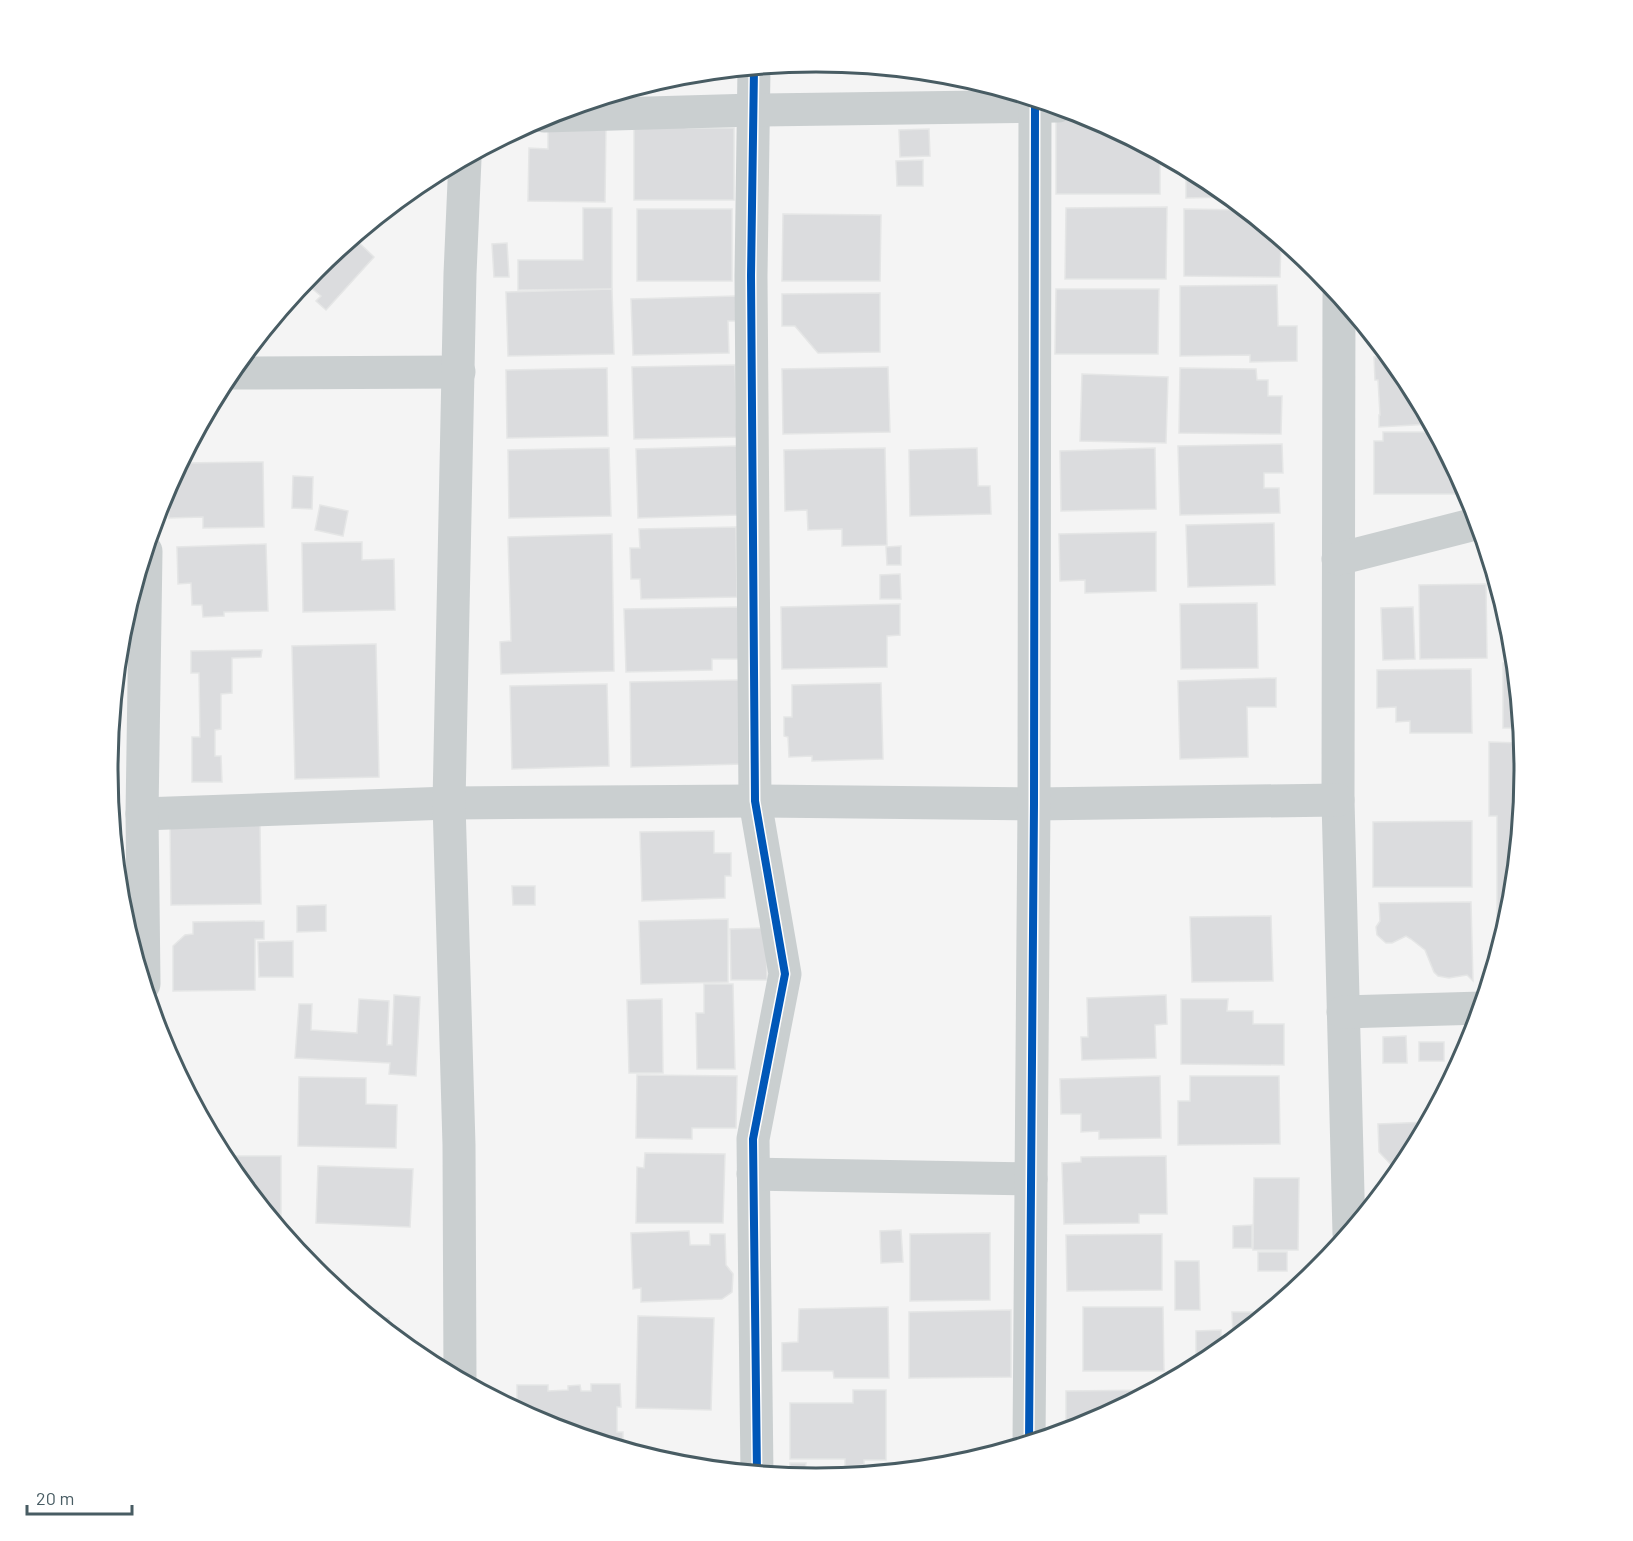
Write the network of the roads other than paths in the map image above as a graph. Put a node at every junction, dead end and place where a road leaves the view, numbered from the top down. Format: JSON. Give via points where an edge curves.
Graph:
{"nodes":[{"id":1,"x":754,"y":75,"type":"edge"},
{"id":2,"x":1025,"y":104,"type":"edge"},
{"id":3,"x":754,"y":110,"type":"junction"},
{"id":4,"x":1043,"y":110,"type":"edge"},
{"id":5,"x":576,"y":115,"type":"edge"},
{"id":6,"x":465,"y":167,"type":"edge"},
{"id":7,"x":1339,"y":307,"type":"edge"},
{"id":8,"x":459,"y":372,"type":"junction"},
{"id":9,"x":242,"y":373,"type":"edge"},
{"id":10,"x":1470,"y":525,"type":"edge"},
{"id":11,"x":1338,"y":559,"type":"junction"},
{"id":12,"x":146,"y":578,"type":"edge"},
{"id":13,"x":755,"y":801,"type":"junction"},
{"id":14,"x":1338,"y":801,"type":"junction"},
{"id":15,"x":449,"y":803,"type":"junction"},
{"id":16,"x":1034,"y":804,"type":"junction"},
{"id":17,"x":142,"y":814,"type":"junction"},
{"id":18,"x":143,"y":954,"type":"edge"},
{"id":19,"x":1473,"y":1008,"type":"edge"},
{"id":20,"x":1343,"y":1012,"type":"junction"},
{"id":21,"x":753,"y":1174,"type":"junction"},
{"id":22,"x":1031,"y":1179,"type":"junction"},
{"id":23,"x":1349,"y":1223,"type":"edge"},
{"id":24,"x":460,"y":1371,"type":"edge"},
{"id":25,"x":1029,"y":1436,"type":"edge"},
{"id":26,"x":757,"y":1466,"type":"edge"}],
"edges":[{"from":1,"to":3,"type":"street"},
{"from":2,"to":3,"type":"street"},
{"from":3,"to":5,"type":"street"},
{"from":3,"to":13,"type":"street","via":[[751,276]]},
{"from":4,"to":16,"type":"street"},
{"from":6,"to":8,"type":"street"},
{"from":7,"to":11,"type":"street"},
{"from":8,"to":9,"type":"street"},
{"from":8,"to":15,"type":"street"},
{"from":10,"to":11,"type":"street"},
{"from":11,"to":14,"type":"street"},
{"from":12,"to":17,"type":"street"},
{"from":13,"to":15,"type":"street"},
{"from":13,"to":16,"type":"street"},
{"from":13,"to":21,"type":"street","via":[[785,974],[753,1139]]},
{"from":14,"to":16,"type":"street"},
{"from":14,"to":20,"type":"street"},
{"from":15,"to":17,"type":"street"},
{"from":15,"to":24,"type":"street","via":[[459,1145]]},
{"from":16,"to":22,"type":"street"},
{"from":17,"to":18,"type":"street"},
{"from":19,"to":20,"type":"street"},
{"from":20,"to":23,"type":"street"},
{"from":21,"to":22,"type":"street"},
{"from":21,"to":26,"type":"street"},
{"from":22,"to":25,"type":"street"}]}
